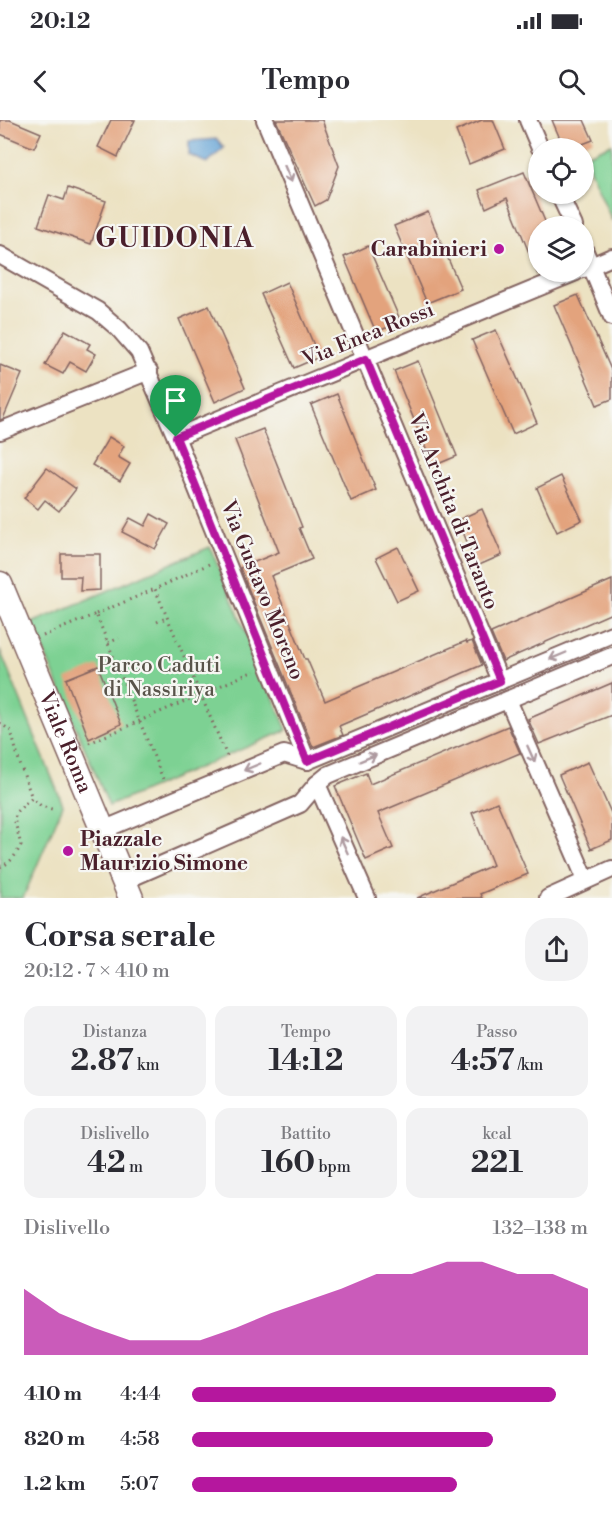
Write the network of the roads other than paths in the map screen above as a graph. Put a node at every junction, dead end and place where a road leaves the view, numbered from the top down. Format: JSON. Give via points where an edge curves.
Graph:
{"nodes":[{"id":1,"x":265,"y":120,"type":"edge"},
{"id":2,"x":528,"y":120,"type":"edge"},
{"id":3,"x":536,"y":138,"type":"edge"},
{"id":4,"x":0,"y":255,"type":"edge"},
{"id":5,"x":612,"y":257,"type":"edge"},
{"id":6,"x":594,"y":264,"type":"edge"},
{"id":7,"x":550,"y":282,"type":"edge"},
{"id":8,"x":592,"y":282,"type":"edge"},
{"id":9,"x":612,"y":317,"type":"edge"},
{"id":10,"x":366,"y":359,"type":"junction"},
{"id":11,"x":149,"y":371,"type":"junction"},
{"id":12,"x":0,"y":431,"type":"edge"},
{"id":13,"x":176,"y":437,"type":"junction"},
{"id":14,"x":0,"y":584,"type":"edge"},
{"id":15,"x":612,"y":634,"type":"edge"},
{"id":16,"x":612,"y":656,"type":"edge"},
{"id":17,"x":500,"y":681,"type":"junction"},
{"id":18,"x":508,"y":700,"type":"junction"},
{"id":19,"x":307,"y":761,"type":"junction"},
{"id":20,"x":317,"y":784,"type":"junction"},
{"id":21,"x":104,"y":830,"type":"junction"},
{"id":22,"x":612,"y":869,"type":"edge"},
{"id":23,"x":586,"y":880,"type":"junction"},
{"id":24,"x":128,"y":890,"type":"edge"},
{"id":25,"x":560,"y":896,"type":"edge"},
{"id":26,"x":367,"y":898,"type":"edge"}],
"edges":[{"from":1,"to":10,"type":"street","name":"Via Archita di Taranto","one_way":true},
{"from":2,"to":3,"type":"street"},
{"from":4,"to":11,"type":"street","name":"Via Gustavo Moreno","via":[[106,317],[130,340]]},
{"from":5,"to":6,"type":"street","name":"Via Enea Rossi"},
{"from":7,"to":10,"type":"street","name":"Via Enea Rossi"},
{"from":8,"to":9,"type":"street"},
{"from":10,"to":13,"type":"street","name":"Via Enea Rossi"},
{"from":10,"to":17,"type":"street","name":"Via Archita di Taranto"},
{"from":11,"to":12,"type":"street"},
{"from":11,"to":13,"type":"street","name":"Via Gustavo Moreno"},
{"from":13,"to":19,"type":"street","name":"Via Gustavo Moreno"},
{"from":14,"to":21,"type":"main road","name":"Viale Roma"},
{"from":15,"to":17,"type":"street","one_way":true},
{"from":16,"to":18,"type":"street"},
{"from":17,"to":19,"type":"street"},
{"from":20,"to":18,"type":"street","one_way":true,"via":[[328,775]]},
{"from":18,"to":23,"type":"street","one_way":true},
{"from":19,"to":21,"type":"street","one_way":true,"via":[[284,754]]},
{"from":20,"to":24,"type":"street","via":[[300,804]]},
{"from":26,"to":20,"type":"street","one_way":true},
{"from":21,"to":24,"type":"main road","name":"Viale Roma"},
{"from":22,"to":23,"type":"street"},
{"from":23,"to":25,"type":"street"}]}
